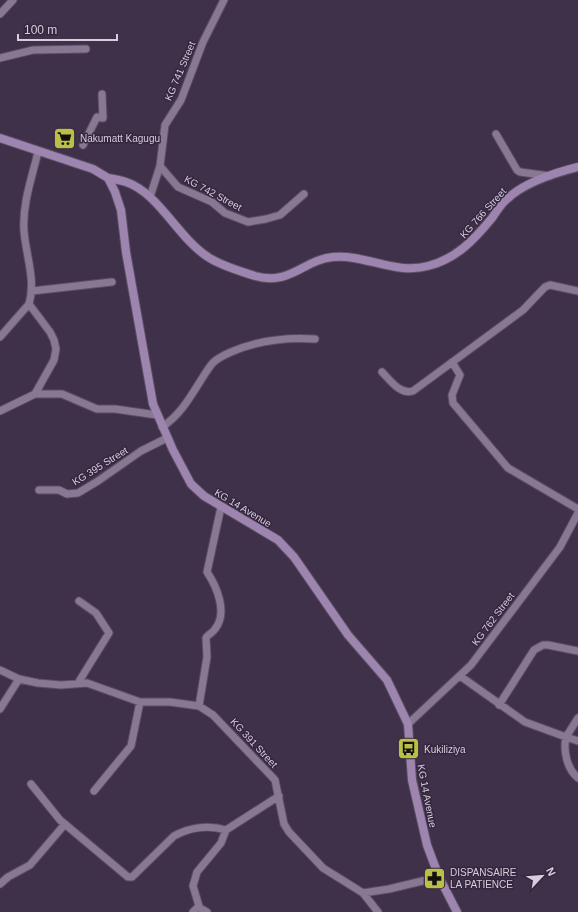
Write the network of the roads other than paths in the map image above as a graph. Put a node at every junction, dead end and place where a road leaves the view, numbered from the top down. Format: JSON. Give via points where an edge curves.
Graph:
{"nodes":[{"id":1,"x":13,"y":0,"type":"edge"},
{"id":2,"x":224,"y":0,"type":"edge"},
{"id":3,"x":0,"y":14,"type":"edge"},
{"id":4,"x":86,"y":49,"type":"dead end"},
{"id":5,"x":0,"y":58,"type":"edge"},
{"id":6,"x":102,"y":94,"type":"dead end"},
{"id":7,"x":496,"y":134,"type":"dead end"},
{"id":8,"x":0,"y":138,"type":"edge"},
{"id":9,"x":83,"y":146,"type":"dead end"},
{"id":10,"x":38,"y":152,"type":"junction"},
{"id":11,"x":160,"y":166,"type":"junction"},
{"id":12,"x":578,"y":167,"type":"edge"},
{"id":13,"x":550,"y":176,"type":"junction"},
{"id":14,"x":108,"y":178,"type":"junction"},
{"id":15,"x":304,"y":194,"type":"dead end"},
{"id":16,"x":150,"y":197,"type":"junction"},
{"id":17,"x":112,"y":282,"type":"dead end"},
{"id":18,"x":32,"y":291,"type":"junction"},
{"id":19,"x":578,"y":291,"type":"edge"},
{"id":20,"x":28,"y":304,"type":"junction"},
{"id":21,"x":0,"y":337,"type":"edge"},
{"id":22,"x":315,"y":339,"type":"dead end"},
{"id":23,"x":452,"y":362,"type":"junction"},
{"id":24,"x":382,"y":372,"type":"dead end"},
{"id":25,"x":35,"y":394,"type":"junction"},
{"id":26,"x":0,"y":411,"type":"edge"},
{"id":27,"x":157,"y":416,"type":"junction"},
{"id":28,"x":162,"y":427,"type":"junction"},
{"id":29,"x":168,"y":438,"type":"junction"},
{"id":30,"x":39,"y":490,"type":"dead end"},
{"id":31,"x":221,"y":507,"type":"junction"},
{"id":32,"x":578,"y":509,"type":"edge"},
{"id":33,"x":578,"y":513,"type":"edge"},
{"id":34,"x":79,"y":601,"type":"dead end"},
{"id":35,"x":578,"y":651,"type":"edge"},
{"id":36,"x":0,"y":670,"type":"edge"},
{"id":37,"x":460,"y":676,"type":"junction"},
{"id":38,"x":19,"y":679,"type":"junction"},
{"id":39,"x":78,"y":683,"type":"junction"},
{"id":40,"x":140,"y":702,"type":"junction"},
{"id":41,"x":499,"y":705,"type":"junction"},
{"id":42,"x":199,"y":706,"type":"junction"},
{"id":43,"x":0,"y":709,"type":"edge"},
{"id":44,"x":578,"y":718,"type":"edge"},
{"id":45,"x":408,"y":724,"type":"junction"},
{"id":46,"x":566,"y":737,"type":"junction"},
{"id":47,"x":578,"y":741,"type":"edge"},
{"id":48,"x":578,"y":778,"type":"edge"},
{"id":49,"x":31,"y":784,"type":"dead end"},
{"id":50,"x":94,"y":791,"type":"dead end"},
{"id":51,"x":279,"y":796,"type":"junction"},
{"id":52,"x":65,"y":824,"type":"junction"},
{"id":53,"x":226,"y":830,"type":"junction"},
{"id":54,"x":439,"y":877,"type":"junction"},
{"id":55,"x":0,"y":884,"type":"edge"},
{"id":56,"x":363,"y":893,"type":"junction"},
{"id":57,"x":196,"y":910,"type":"edge"},
{"id":58,"x":207,"y":912,"type":"edge"},
{"id":59,"x":378,"y":912,"type":"edge"},
{"id":60,"x":456,"y":912,"type":"edge"}],
"edges":[{"from":1,"to":3,"type":"street"},
{"from":2,"to":11,"type":"street","name":"KG 741 Street","via":[[203,42],[181,100],[165,125]]},
{"from":4,"to":5,"type":"street","via":[[33,50]]},
{"from":6,"to":9,"type":"street","via":[[103,118],[97,117]]},
{"from":7,"to":13,"type":"street","via":[[517,170]]},
{"from":8,"to":10,"type":"main road"},
{"from":10,"to":14,"type":"main road","via":[[93,169]]},
{"from":10,"to":18,"type":"street","via":[[24,230]]},
{"from":11,"to":15,"type":"street","name":"KG 742 Street","via":[[178,187],[248,222],[280,215]]},
{"from":11,"to":16,"type":"street","name":"KG 741 Street"},
{"from":12,"to":13,"type":"main road","name":"KG 766 Street"},
{"from":13,"to":16,"type":"main road","name":"KG 766 Street","via":[[521,188],[506,199],[472,241],[455,255],[437,264],[397,268],[334,257],[275,279],[255,276],[208,257],[185,237]]},
{"from":14,"to":16,"type":"main road","name":"KG 766 Street","via":[[126,182]]},
{"from":14,"to":27,"type":"main road","name":"KG 14 Avenue","via":[[121,210],[150,390]]},
{"from":17,"to":18,"type":"street"},
{"from":18,"to":20,"type":"street"},
{"from":19,"to":23,"type":"street","via":[[550,285],[545,287],[523,310]]},
{"from":20,"to":21,"type":"street"},
{"from":20,"to":25,"type":"street","via":[[50,332],[56,349],[54,360]]},
{"from":22,"to":28,"type":"street","via":[[270,339],[222,356],[212,363],[180,412]]},
{"from":23,"to":24,"type":"street","via":[[407,392],[402,391]]},
{"from":23,"to":32,"type":"street","via":[[460,375],[452,395],[453,404],[515,473]]},
{"from":25,"to":26,"type":"street"},
{"from":25,"to":27,"type":"street","via":[[62,394],[97,409]]},
{"from":27,"to":28,"type":"main road","name":"KG 14 Avenue"},
{"from":28,"to":29,"type":"main road","name":"KG 14 Avenue"},
{"from":29,"to":30,"type":"street","name":"KG 395 Street","via":[[141,451],[78,493]]},
{"from":29,"to":31,"type":"main road","name":"KG 14 Avenue","via":[[191,484]]},
{"from":31,"to":42,"type":"street","via":[[207,572],[220,605],[221,618],[215,630],[206,638],[207,657]]},
{"from":31,"to":45,"type":"main road","name":"KG 14 Avenue","via":[[278,540],[294,556],[348,635],[387,680]]},
{"from":33,"to":37,"type":"street","name":"KG 762 Street","via":[[560,547]]},
{"from":34,"to":39,"type":"street","via":[[96,614],[109,632]]},
{"from":35,"to":41,"type":"street","via":[[548,645],[534,650]]},
{"from":36,"to":38,"type":"street","name":"KG 391 Street"},
{"from":37,"to":41,"type":"street"},
{"from":37,"to":45,"type":"street","name":"KG 762 Street"},
{"from":38,"to":39,"type":"street","name":"KG 391 Street","via":[[61,685]]},
{"from":38,"to":43,"type":"street"},
{"from":39,"to":40,"type":"street","name":"KG 391 Street","via":[[87,683]]},
{"from":40,"to":42,"type":"street","name":"KG 391 Street","via":[[170,702]]},
{"from":40,"to":50,"type":"street","via":[[131,746]]},
{"from":41,"to":46,"type":"street","via":[[525,722]]},
{"from":42,"to":51,"type":"street","name":"KG 391 Street","via":[[214,715],[275,780]]},
{"from":44,"to":46,"type":"street"},
{"from":45,"to":54,"type":"main road","name":"KG 14 Avenue","via":[[416,802],[427,845]]},
{"from":46,"to":47,"type":"street"},
{"from":46,"to":48,"type":"street","via":[[569,768]]},
{"from":49,"to":52,"type":"street"},
{"from":51,"to":53,"type":"street"},
{"from":51,"to":56,"type":"street","name":"KG 391 Street","via":[[284,824],[289,832],[323,868]]},
{"from":52,"to":53,"type":"street","via":[[130,878],[174,836],[182,832],[209,827]]},
{"from":52,"to":55,"type":"street","via":[[30,865]]},
{"from":53,"to":57,"type":"street","via":[[221,842],[197,872],[193,886]]},
{"from":54,"to":56,"type":"street"},
{"from":54,"to":60,"type":"main road","name":"KG 14 Avenue"},
{"from":56,"to":59,"type":"street","name":"KG 391 Street"},
{"from":57,"to":58,"type":"street"}]}
